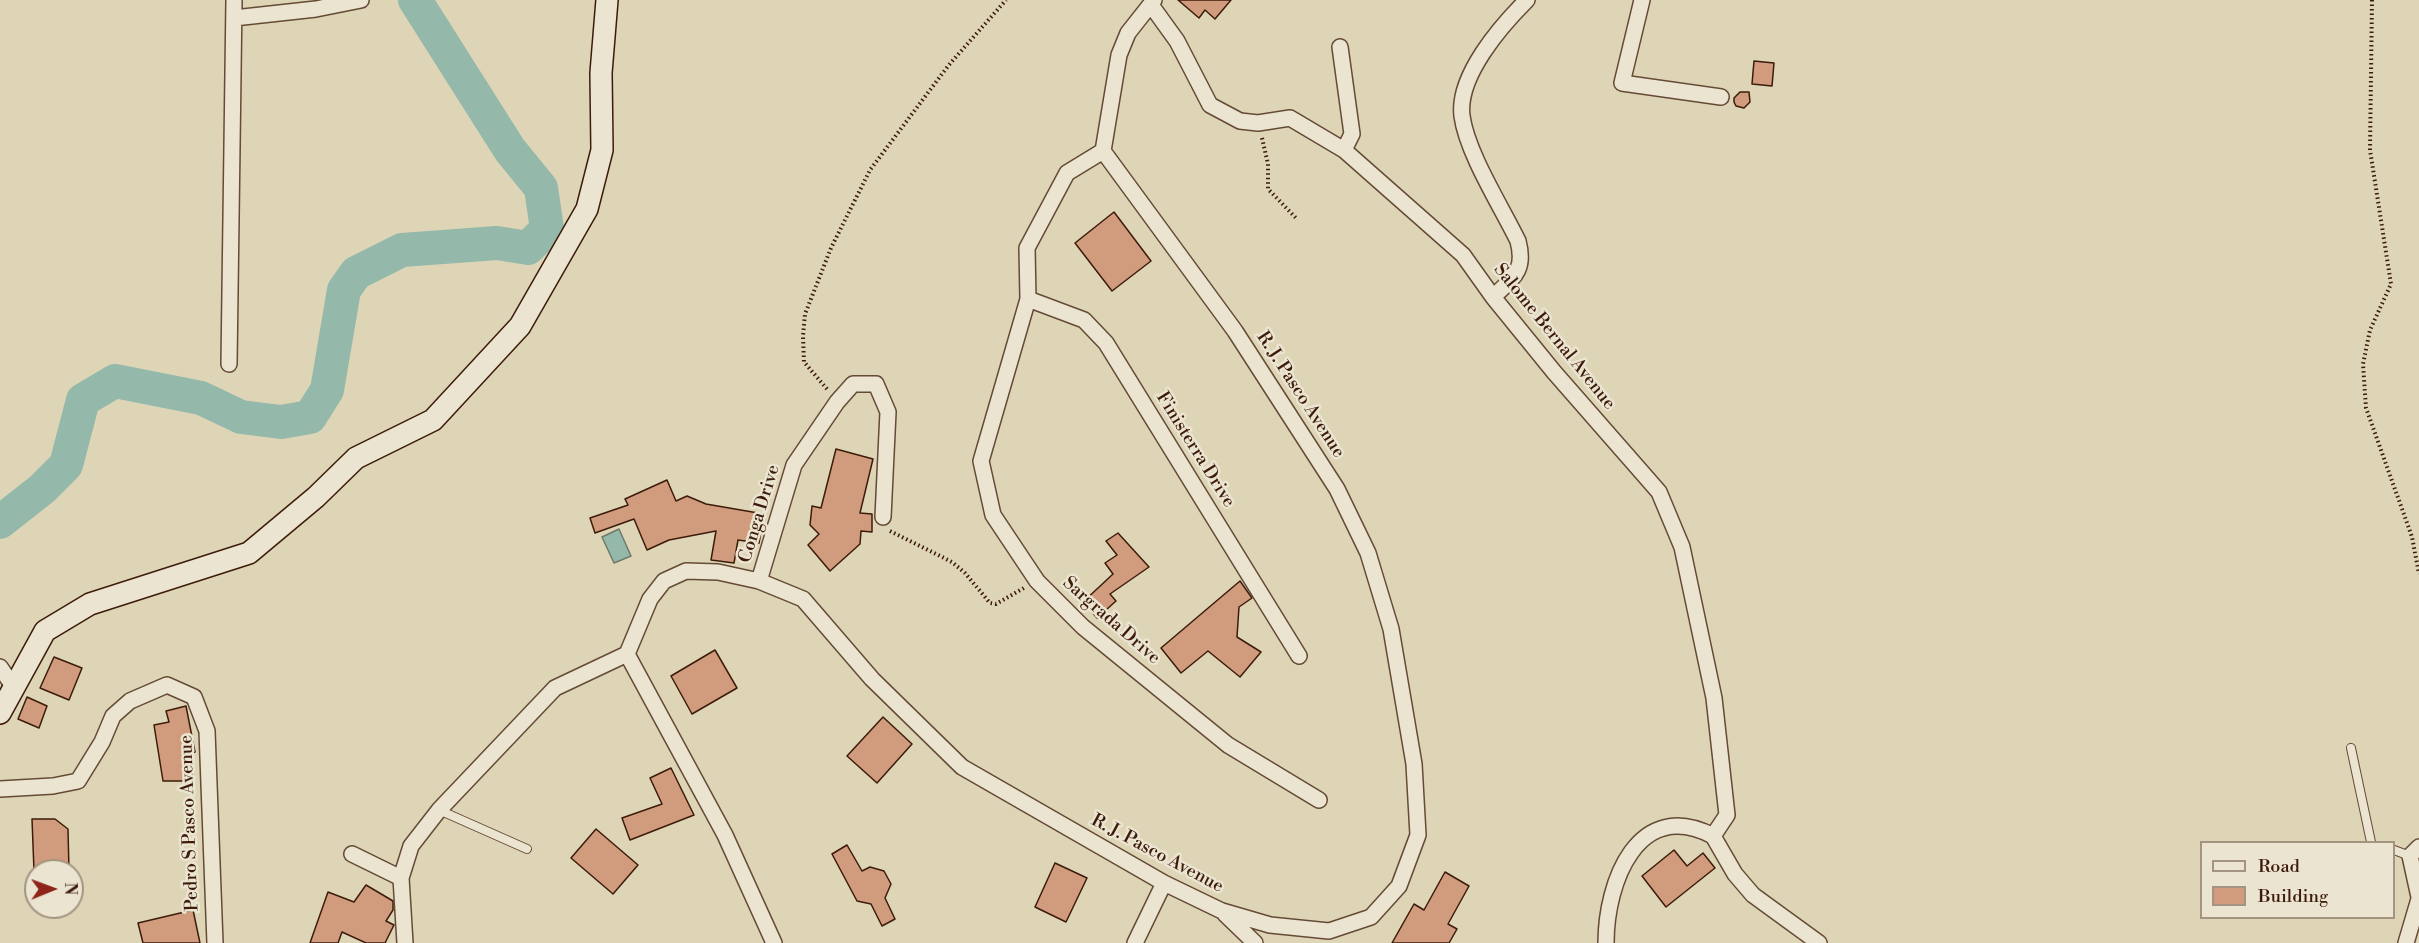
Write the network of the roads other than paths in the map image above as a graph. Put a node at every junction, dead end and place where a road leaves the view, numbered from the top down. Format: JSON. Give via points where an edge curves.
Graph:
{"nodes":[{"id":1,"x":234,"y":0,"type":"edge"},
{"id":2,"x":361,"y":0,"type":"edge"},
{"id":3,"x":607,"y":0,"type":"edge"},
{"id":4,"x":1527,"y":0,"type":"edge"},
{"id":5,"x":1642,"y":0,"type":"edge"},
{"id":6,"x":1153,"y":2,"type":"edge"},
{"id":7,"x":234,"y":18,"type":"junction"},
{"id":8,"x":1340,"y":47,"type":"dead end"},
{"id":9,"x":1721,"y":97,"type":"dead end"},
{"id":10,"x":1344,"y":150,"type":"junction"},
{"id":11,"x":1103,"y":151,"type":"junction"},
{"id":12,"x":1493,"y":297,"type":"junction"},
{"id":13,"x":1028,"y":299,"type":"junction"},
{"id":14,"x":229,"y":364,"type":"dead end"},
{"id":15,"x":883,"y":517,"type":"road end"},
{"id":16,"x":759,"y":581,"type":"junction"},
{"id":17,"x":627,"y":654,"type":"junction"},
{"id":18,"x":1299,"y":656,"type":"dead end"},
{"id":19,"x":0,"y":667,"type":"edge"},
{"id":20,"x":15,"y":689,"type":"junction"},
{"id":21,"x":0,"y":713,"type":"edge"},
{"id":22,"x":2351,"y":748,"type":"dead end"},
{"id":23,"x":0,"y":789,"type":"edge"},
{"id":24,"x":1319,"y":800,"type":"dead end"},
{"id":25,"x":439,"y":810,"type":"junction"},
{"id":26,"x":1713,"y":837,"type":"junction"},
{"id":27,"x":2372,"y":841,"type":"edge"},
{"id":28,"x":527,"y":849,"type":"dead end"},
{"id":29,"x":2395,"y":850,"type":"edge"},
{"id":30,"x":2415,"y":852,"type":"edge"},
{"id":31,"x":352,"y":854,"type":"dead end"},
{"id":32,"x":401,"y":878,"type":"junction"},
{"id":33,"x":1164,"y":883,"type":"junction"},
{"id":34,"x":2419,"y":898,"type":"edge"},
{"id":35,"x":1222,"y":911,"type":"junction"},
{"id":36,"x":215,"y":943,"type":"edge"},
{"id":37,"x":405,"y":943,"type":"edge"},
{"id":38,"x":774,"y":943,"type":"edge"},
{"id":39,"x":1135,"y":943,"type":"edge"},
{"id":40,"x":1255,"y":943,"type":"edge"},
{"id":41,"x":1606,"y":943,"type":"edge"},
{"id":42,"x":1819,"y":943,"type":"edge"},
{"id":43,"x":2406,"y":943,"type":"edge"}],
"edges":[{"from":1,"to":7,"type":"street"},
{"from":2,"to":7,"type":"street"},
{"from":3,"to":20,"type":"street","via":[[601,73],[602,150],[587,209],[520,326],[433,420],[356,458],[249,553],[90,604],[45,631]]},
{"from":4,"to":12,"type":"street","via":[[1481,56],[1464,90],[1462,114],[1467,139],[1521,254],[1519,272]]},
{"from":5,"to":9,"type":"street","via":[[1622,83]]},
{"from":6,"to":10,"type":"street","name":"Salome Bernal Avenue","via":[[1210,105],[1240,121],[1258,123],[1290,118]]},
{"from":6,"to":11,"type":"street","via":[[1128,33],[1119,55]]},
{"from":7,"to":14,"type":"street"},
{"from":8,"to":10,"type":"street","via":[[1352,134]]},
{"from":10,"to":12,"type":"street","name":"Salome Bernal Avenue","via":[[1463,255]]},
{"from":11,"to":13,"type":"street","name":"Sargrada Drive","via":[[1067,173],[1027,248]]},
{"from":11,"to":35,"type":"street","name":"R. J. Pasco Avenue","via":[[1235,331],[1336,489],[1368,553],[1391,628],[1414,764],[1418,835],[1399,885],[1371,917],[1329,931],[1270,925]]},
{"from":12,"to":26,"type":"street","name":"Salome Bernal Avenue","via":[[1645,475],[1670,512],[1695,604],[1720,742],[1727,815]]},
{"from":13,"to":18,"type":"street","name":"Finisterra Drive","via":[[1084,320],[1106,343]]},
{"from":13,"to":24,"type":"street","name":"Sargrada Drive","via":[[981,461],[993,515],[1037,581],[1083,627],[1228,745]]},
{"from":15,"to":16,"type":"street","name":"Conga Drive","via":[[888,412],[876,384],[853,384],[794,465]]},
{"from":16,"to":17,"type":"street","name":"R. J. Pasco Avenue","via":[[718,572],[686,572],[664,581],[650,599]]},
{"from":16,"to":33,"type":"street","name":"R. J. Pasco Avenue","via":[[803,599],[872,679],[962,767]]},
{"from":17,"to":25,"type":"street","via":[[555,688]]},
{"from":17,"to":38,"type":"street","via":[[724,835]]},
{"from":19,"to":20,"type":"street"},
{"from":20,"to":21,"type":"street"},
{"from":22,"to":27,"type":"lane"},
{"from":23,"to":36,"type":"street","name":"Pedro S Pasco Avenue","via":[[78,781],[102,742],[112,716],[130,701],[167,685],[194,697],[207,731]]},
{"from":25,"to":28,"type":"lane"},
{"from":25,"to":32,"type":"street","via":[[411,846]]},
{"from":26,"to":41,"type":"street","via":[[1696,827],[1679,825],[1646,836],[1635,845],[1614,886]]},
{"from":26,"to":42,"type":"street","via":[[1754,896]]},
{"from":29,"to":30,"type":"lane"},
{"from":30,"to":34,"type":"street"},
{"from":31,"to":32,"type":"street"},
{"from":32,"to":37,"type":"street"},
{"from":33,"to":35,"type":"street","name":"R. J. Pasco Avenue"},
{"from":33,"to":39,"type":"street"},
{"from":34,"to":43,"type":"street"},
{"from":35,"to":40,"type":"street"}]}
